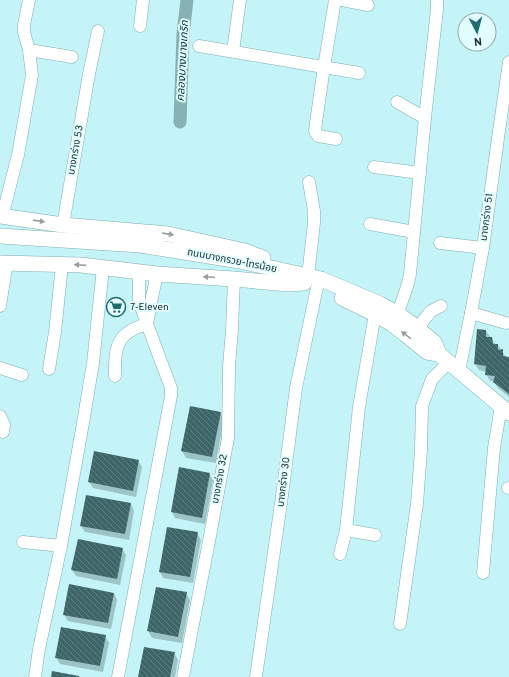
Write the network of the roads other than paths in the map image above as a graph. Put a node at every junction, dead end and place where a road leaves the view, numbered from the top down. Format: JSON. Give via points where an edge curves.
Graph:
{"nodes":[{"id":1,"x":29,"y":0,"type":"edge"},
{"id":2,"x":142,"y":0,"type":"edge"},
{"id":3,"x":240,"y":0,"type":"edge"},
{"id":4,"x":335,"y":0,"type":"edge"},
{"id":5,"x":342,"y":0,"type":"edge"},
{"id":6,"x":437,"y":0,"type":"edge"},
{"id":7,"x":368,"y":5,"type":"dead end"},
{"id":8,"x":140,"y":26,"type":"dead end"},
{"id":9,"x":98,"y":31,"type":"dead end"},
{"id":10,"x":199,"y":46,"type":"dead end"},
{"id":11,"x":29,"y":50,"type":"junction"},
{"id":12,"x":233,"y":51,"type":"junction"},
{"id":13,"x":72,"y":57,"type":"dead end"},
{"id":14,"x":509,"y":62,"type":"edge"},
{"id":15,"x":324,"y":67,"type":"junction"},
{"id":16,"x":359,"y":73,"type":"dead end"},
{"id":17,"x":397,"y":102,"type":"dead end"},
{"id":18,"x":425,"y":118,"type":"junction"},
{"id":19,"x":336,"y":139,"type":"dead end"},
{"id":20,"x":374,"y":167,"type":"dead end"},
{"id":21,"x":420,"y":173,"type":"junction"},
{"id":22,"x":309,"y":182,"type":"dead end"},
{"id":23,"x":1,"y":216,"type":"edge"},
{"id":24,"x":370,"y":224,"type":"dead end"},
{"id":25,"x":63,"y":225,"type":"junction"},
{"id":26,"x":414,"y":232,"type":"junction"},
{"id":27,"x":0,"y":236,"type":"edge"},
{"id":28,"x":0,"y":243,"type":"edge"},
{"id":29,"x":440,"y":243,"type":"dead end"},
{"id":30,"x":483,"y":248,"type":"junction"},
{"id":31,"x":217,"y":260,"type":"junction"},
{"id":32,"x":3,"y":263,"type":"edge"},
{"id":33,"x":62,"y":265,"type":"junction"},
{"id":34,"x":103,"y":268,"type":"junction"},
{"id":35,"x":138,"y":272,"type":"junction"},
{"id":36,"x":157,"y":274,"type":"junction"},
{"id":37,"x":234,"y":278,"type":"junction"},
{"id":38,"x":306,"y":280,"type":"junction"},
{"id":39,"x":0,"y":306,"type":"edge"},
{"id":40,"x":441,"y":306,"type":"dead end"},
{"id":41,"x":471,"y":313,"type":"junction"},
{"id":42,"x":375,"y":314,"type":"junction"},
{"id":43,"x":398,"y":314,"type":"junction"},
{"id":44,"x":506,"y":323,"type":"dead end"},
{"id":45,"x":147,"y":324,"type":"junction"},
{"id":46,"x":419,"y":329,"type":"junction"},
{"id":47,"x":448,"y":363,"type":"junction"},
{"id":48,"x":0,"y":368,"type":"edge"},
{"id":49,"x":49,"y":369,"type":"dead end"},
{"id":50,"x":22,"y":375,"type":"dead end"},
{"id":51,"x":115,"y":376,"type":"dead end"},
{"id":52,"x":505,"y":410,"type":"edge"},
{"id":53,"x":0,"y":416,"type":"edge"},
{"id":54,"x":3,"y":432,"type":"dead end"},
{"id":55,"x":346,"y":530,"type":"junction"},
{"id":56,"x":375,"y":535,"type":"dead end"},
{"id":57,"x":22,"y":542,"type":"dead end"},
{"id":58,"x":61,"y":546,"type":"junction"},
{"id":59,"x":340,"y":554,"type":"dead end"},
{"id":60,"x":483,"y":573,"type":"dead end"},
{"id":61,"x":400,"y":624,"type":"dead end"},
{"id":62,"x":35,"y":677,"type":"edge"},
{"id":63,"x":118,"y":677,"type":"edge"},
{"id":64,"x":183,"y":677,"type":"edge"},
{"id":65,"x":256,"y":677,"type":"edge"}],
"edges":[{"from":1,"to":11,"type":"street","via":[[24,25]]},
{"from":2,"to":8,"type":"street"},
{"from":3,"to":12,"type":"street"},
{"from":4,"to":15,"type":"street"},
{"from":5,"to":7,"type":"street"},
{"from":6,"to":18,"type":"street"},
{"from":9,"to":25,"type":"street","name":"บางกร่าง 53"},
{"from":10,"to":12,"type":"street"},
{"from":11,"to":13,"type":"street"},
{"from":11,"to":23,"type":"street","via":[[32,75],[18,155]]},
{"from":12,"to":15,"type":"street"},
{"from":14,"to":30,"type":"street","name":"บางกร่าง 51"},
{"from":15,"to":16,"type":"street"},
{"from":15,"to":19,"type":"street","via":[[315,130],[318,136]]},
{"from":17,"to":18,"type":"street"},
{"from":18,"to":21,"type":"street"},
{"from":20,"to":21,"type":"street"},
{"from":21,"to":26,"type":"street"},
{"from":22,"to":38,"type":"street","name":"บางกร่าง 30","via":[[314,223]]},
{"from":23,"to":25,"type":"main road","one_way":true},
{"from":24,"to":26,"type":"street"},
{"from":25,"to":38,"type":"main road","one_way":true,"via":[[168,234],[245,251],[280,264]]},
{"from":26,"to":43,"type":"street","via":[[408,286]]},
{"from":27,"to":31,"type":"main road","name":"ถนนบางกรวย-ไทรน้อย","via":[[140,245]]},
{"from":28,"to":31,"type":"main road","name":"ถนนบางกรวย-ไทรน้อย","via":[[140,251]]},
{"from":29,"to":30,"type":"street"},
{"from":30,"to":41,"type":"street","name":"บางกร่าง 51"},
{"from":31,"to":38,"type":"main road","name":"ถนนบางกรวย-ไทรน้อย","via":[[240,261]]},
{"from":32,"to":33,"type":"main road"},
{"from":32,"to":39,"type":"street"},
{"from":34,"to":33,"type":"main road","one_way":true},
{"from":33,"to":49,"type":"street"},
{"from":34,"to":35,"type":"main road"},
{"from":34,"to":58,"type":"street","via":[[84,423]]},
{"from":35,"to":36,"type":"main road"},
{"from":35,"to":45,"type":"street","via":[[139,300]]},
{"from":37,"to":36,"type":"main road","one_way":true},
{"from":36,"to":45,"type":"street"},
{"from":37,"to":38,"type":"main road","via":[[288,284]]},
{"from":37,"to":64,"type":"street","name":"บางกร่าง 32","via":[[228,438]]},
{"from":38,"to":42,"type":"main road","name":"ถนนบางกรวย-ไทรน้อย"},
{"from":38,"to":43,"type":"main road","name":"ถนนบางกรวย-ไทรน้อย","via":[[321,279]]},
{"from":38,"to":65,"type":"street","name":"บางกร่าง 30","via":[[296,388]]},
{"from":40,"to":46,"type":"street","via":[[431,311]]},
{"from":41,"to":44,"type":"street"},
{"from":41,"to":47,"type":"street","name":"บางกร่าง 51","via":[[462,358]]},
{"from":47,"to":42,"type":"main road","name":"ถนนบางกรวย-ไทรน้อย","one_way":true,"via":[[427,352],[406,334]]},
{"from":42,"to":55,"type":"street","via":[[359,407]]},
{"from":43,"to":46,"type":"main road","name":"ถนนบางกรวย-ไทรน้อย"},
{"from":45,"to":51,"type":"street","via":[[124,335],[119,342]]},
{"from":45,"to":63,"type":"street","via":[[171,388],[171,396]]},
{"from":46,"to":47,"type":"main road","name":"ถนนบางกรวย-ไทรน้อย","via":[[434,342]]},
{"from":47,"to":52,"type":"main road","name":"ถนนบางกรวย-ไทรน้อย"},
{"from":47,"to":61,"type":"street","via":[[432,379],[422,406],[417,504]]},
{"from":48,"to":50,"type":"street"},
{"from":52,"to":60,"type":"street","via":[[494,448]]},
{"from":53,"to":54,"type":"street","via":[[4,424]]},
{"from":55,"to":56,"type":"street"},
{"from":55,"to":59,"type":"street"},
{"from":57,"to":58,"type":"street"},
{"from":58,"to":62,"type":"street"}]}
